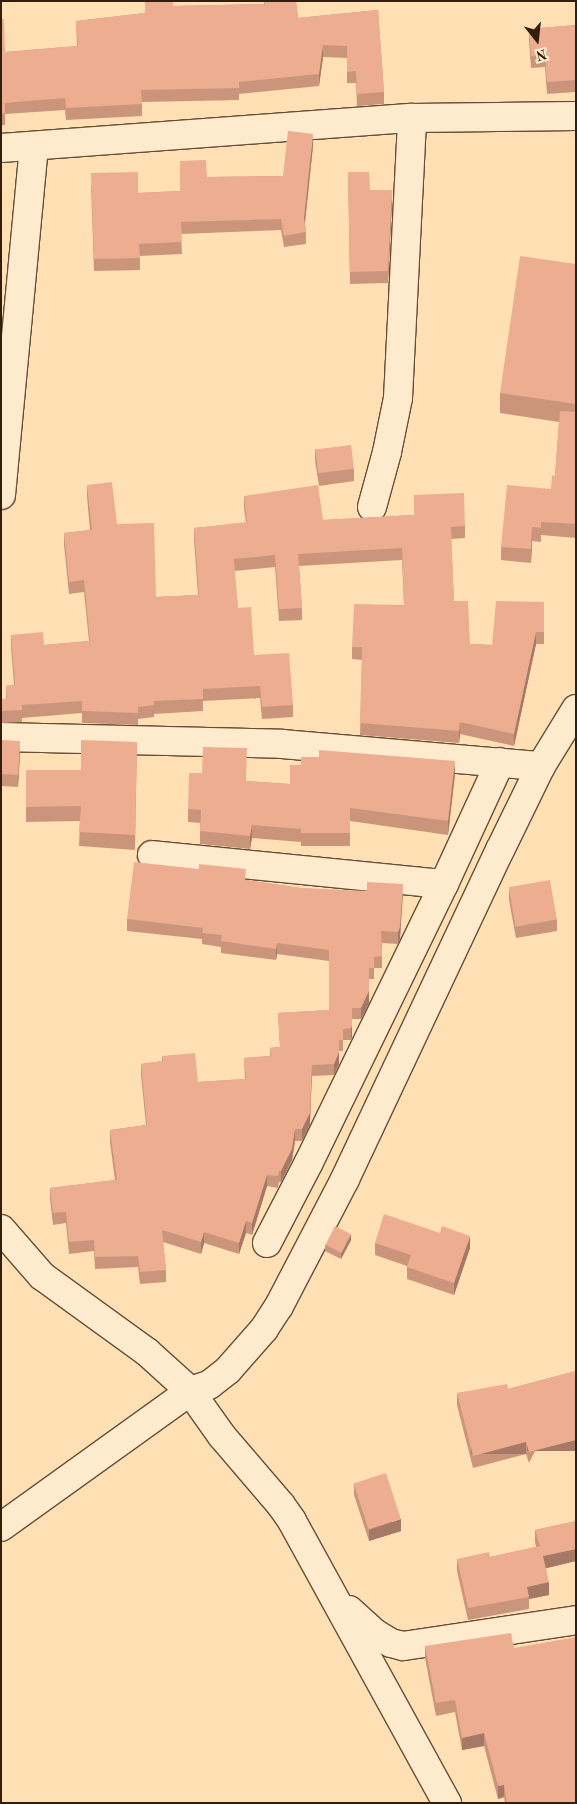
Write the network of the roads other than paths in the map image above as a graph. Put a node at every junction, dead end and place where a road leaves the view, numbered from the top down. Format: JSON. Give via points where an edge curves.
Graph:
{"nodes":[{"id":1,"x":576,"y":116,"type":"edge"},
{"id":2,"x":412,"y":118,"type":"junction"},
{"id":3,"x":1,"y":148,"type":"edge"},
{"id":4,"x":34,"y":148,"type":"junction"},
{"id":5,"x":1,"y":494,"type":"edge"},
{"id":6,"x":372,"y":507,"type":"dead end"},
{"id":7,"x":576,"y":709,"type":"edge"},
{"id":8,"x":1,"y":737,"type":"edge"},
{"id":9,"x":500,"y":762,"type":"junction"},
{"id":10,"x":541,"y":766,"type":"junction"},
{"id":11,"x":152,"y":855,"type":"dead end"},
{"id":12,"x":444,"y":884,"type":"junction"},
{"id":13,"x":1,"y":1229,"type":"edge"},
{"id":14,"x":267,"y":1243,"type":"dead end"},
{"id":15,"x":190,"y":1391,"type":"junction"},
{"id":16,"x":1,"y":1527,"type":"edge"},
{"id":17,"x":334,"y":1597,"type":"junction"},
{"id":18,"x":576,"y":1620,"type":"edge"},
{"id":19,"x":447,"y":1803,"type":"edge"}],
"edges":[{"from":1,"to":2,"type":"street"},
{"from":2,"to":4,"type":"street"},
{"from":2,"to":6,"type":"street","via":[[398,398],[388,452]]},
{"from":3,"to":4,"type":"street"},
{"from":4,"to":5,"type":"street"},
{"from":7,"to":10,"type":"street"},
{"from":8,"to":9,"type":"street","via":[[282,744]]},
{"from":9,"to":10,"type":"street"},
{"from":9,"to":12,"type":"street"},
{"from":10,"to":15,"type":"street","via":[[345,1179],[279,1306],[264,1329],[228,1370],[209,1386]]},
{"from":11,"to":12,"type":"street"},
{"from":12,"to":14,"type":"street"},
{"from":13,"to":15,"type":"street","via":[[42,1276],[147,1352]]},
{"from":15,"to":16,"type":"street"},
{"from":15,"to":17,"type":"street","via":[[222,1436],[292,1521]]},
{"from":17,"to":18,"type":"street","via":[[376,1634],[403,1646]]},
{"from":17,"to":19,"type":"street"}]}
